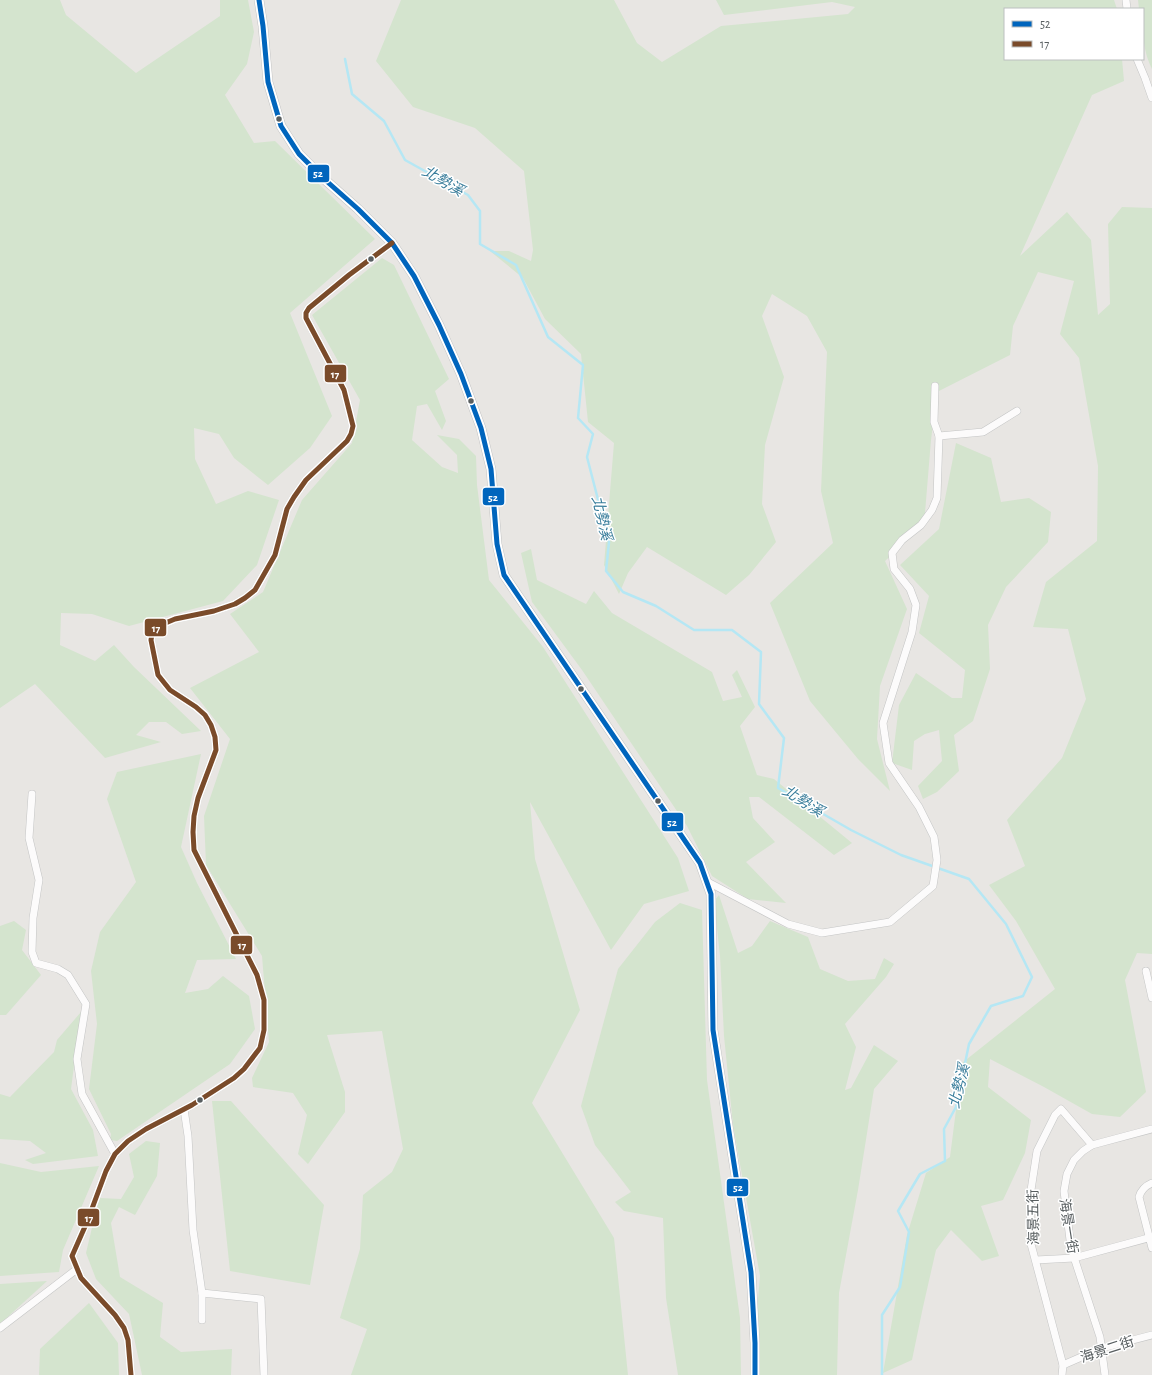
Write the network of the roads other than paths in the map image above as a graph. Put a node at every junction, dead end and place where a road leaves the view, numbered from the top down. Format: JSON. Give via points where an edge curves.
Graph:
{"nodes":[{"id":1,"x":259,"y":0,"type":"edge"},
{"id":2,"x":1137,"y":60,"type":"edge"},
{"id":3,"x":1152,"y":98,"type":"edge"},
{"id":4,"x":392,"y":243,"type":"junction"},
{"id":5,"x":935,"y":386,"type":"dead end"},
{"id":6,"x":1017,"y":411,"type":"dead end"},
{"id":7,"x":939,"y":436,"type":"junction"},
{"id":8,"x":32,"y":794,"type":"dead end"},
{"id":9,"x":706,"y":881,"type":"junction"},
{"id":10,"x":1146,"y":971,"type":"dead end"},
{"id":11,"x":1152,"y":998,"type":"edge"},
{"id":12,"x":184,"y":1109,"type":"junction"},
{"id":13,"x":1152,"y":1129,"type":"edge"},
{"id":14,"x":1092,"y":1145,"type":"junction"},
{"id":15,"x":115,"y":1154,"type":"junction"},
{"id":16,"x":1152,"y":1183,"type":"edge"},
{"id":17,"x":1151,"y":1237,"type":"edge"},
{"id":18,"x":1152,"y":1248,"type":"edge"},
{"id":19,"x":1074,"y":1258,"type":"junction"},
{"id":20,"x":1036,"y":1260,"type":"junction"},
{"id":21,"x":77,"y":1269,"type":"junction"},
{"id":22,"x":202,"y":1293,"type":"junction"},
{"id":23,"x":202,"y":1320,"type":"dead end"},
{"id":24,"x":0,"y":1328,"type":"edge"},
{"id":25,"x":1152,"y":1335,"type":"edge"},
{"id":26,"x":1102,"y":1348,"type":"junction"},
{"id":27,"x":1062,"y":1365,"type":"junction"},
{"id":28,"x":131,"y":1375,"type":"edge"},
{"id":29,"x":264,"y":1375,"type":"edge"},
{"id":30,"x":755,"y":1375,"type":"edge"},
{"id":31,"x":1062,"y":1375,"type":"edge"},
{"id":32,"x":1105,"y":1375,"type":"edge"}],
"edges":[{"from":1,"to":4,"type":"street","via":[[268,82],[281,126],[299,154]]},
{"from":2,"to":3,"type":"street"},
{"from":4,"to":9,"type":"street","via":[[414,276],[439,325],[481,428],[491,469],[497,544],[504,575],[700,863]]},
{"from":4,"to":12,"type":"street","via":[[349,275],[306,313],[306,318],[344,390],[353,426],[347,441],[306,480],[294,497],[287,509],[275,555],[255,590],[235,604],[175,620],[156,627],[152,634],[158,675],[170,690],[205,715],[215,737],[216,750],[198,798],[193,832],[194,850],[257,975],[264,1000],[264,1030],[260,1048],[253,1059],[234,1078]]},
{"from":5,"to":7,"type":"street","via":[[934,422]]},
{"from":6,"to":7,"type":"street","via":[[983,432]]},
{"from":7,"to":9,"type":"street","via":[[937,498],[921,525],[902,540],[892,553],[894,569],[910,589],[916,605],[912,632],[883,723],[889,763],[919,807],[934,837],[937,862],[933,886],[890,922],[822,933],[788,924]]},
{"from":8,"to":15,"type":"street","via":[[29,838],[39,880],[33,918],[32,952],[36,963],[58,969],[68,975],[86,1004],[77,1059],[82,1094]]},
{"from":9,"to":30,"type":"street","via":[[711,894],[713,1030],[751,1272]]},
{"from":10,"to":11,"type":"street"},
{"from":12,"to":15,"type":"street","via":[[146,1129]]},
{"from":12,"to":22,"type":"street","via":[[193,1230]]},
{"from":13,"to":14,"type":"street","name":"海景一街"},
{"from":14,"to":19,"type":"street","name":"海景一街","via":[[1074,1160],[1067,1174],[1064,1191]]},
{"from":14,"to":20,"type":"street","name":"海景五街","via":[[1061,1109],[1038,1146],[1031,1190],[1030,1226],[1031,1244]]},
{"from":15,"to":21,"type":"street","via":[[72,1256]]},
{"from":16,"to":17,"type":"street","via":[[1146,1185],[1139,1197]]},
{"from":17,"to":18,"type":"street"},
{"from":17,"to":19,"type":"street"},
{"from":19,"to":20,"type":"street"},
{"from":19,"to":26,"type":"street","name":"海景一街"},
{"from":20,"to":27,"type":"street","name":"海景五街"},
{"from":21,"to":24,"type":"street"},
{"from":21,"to":28,"type":"street","via":[[81,1278],[116,1315],[124,1328],[128,1340]]},
{"from":22,"to":23,"type":"street"},
{"from":22,"to":29,"type":"street","via":[[261,1299]]},
{"from":25,"to":26,"type":"street","name":"海景二街"},
{"from":26,"to":27,"type":"street","name":"海景二街"},
{"from":26,"to":32,"type":"street","name":"海景一街"},
{"from":27,"to":31,"type":"street","name":"海景五街"}]}
